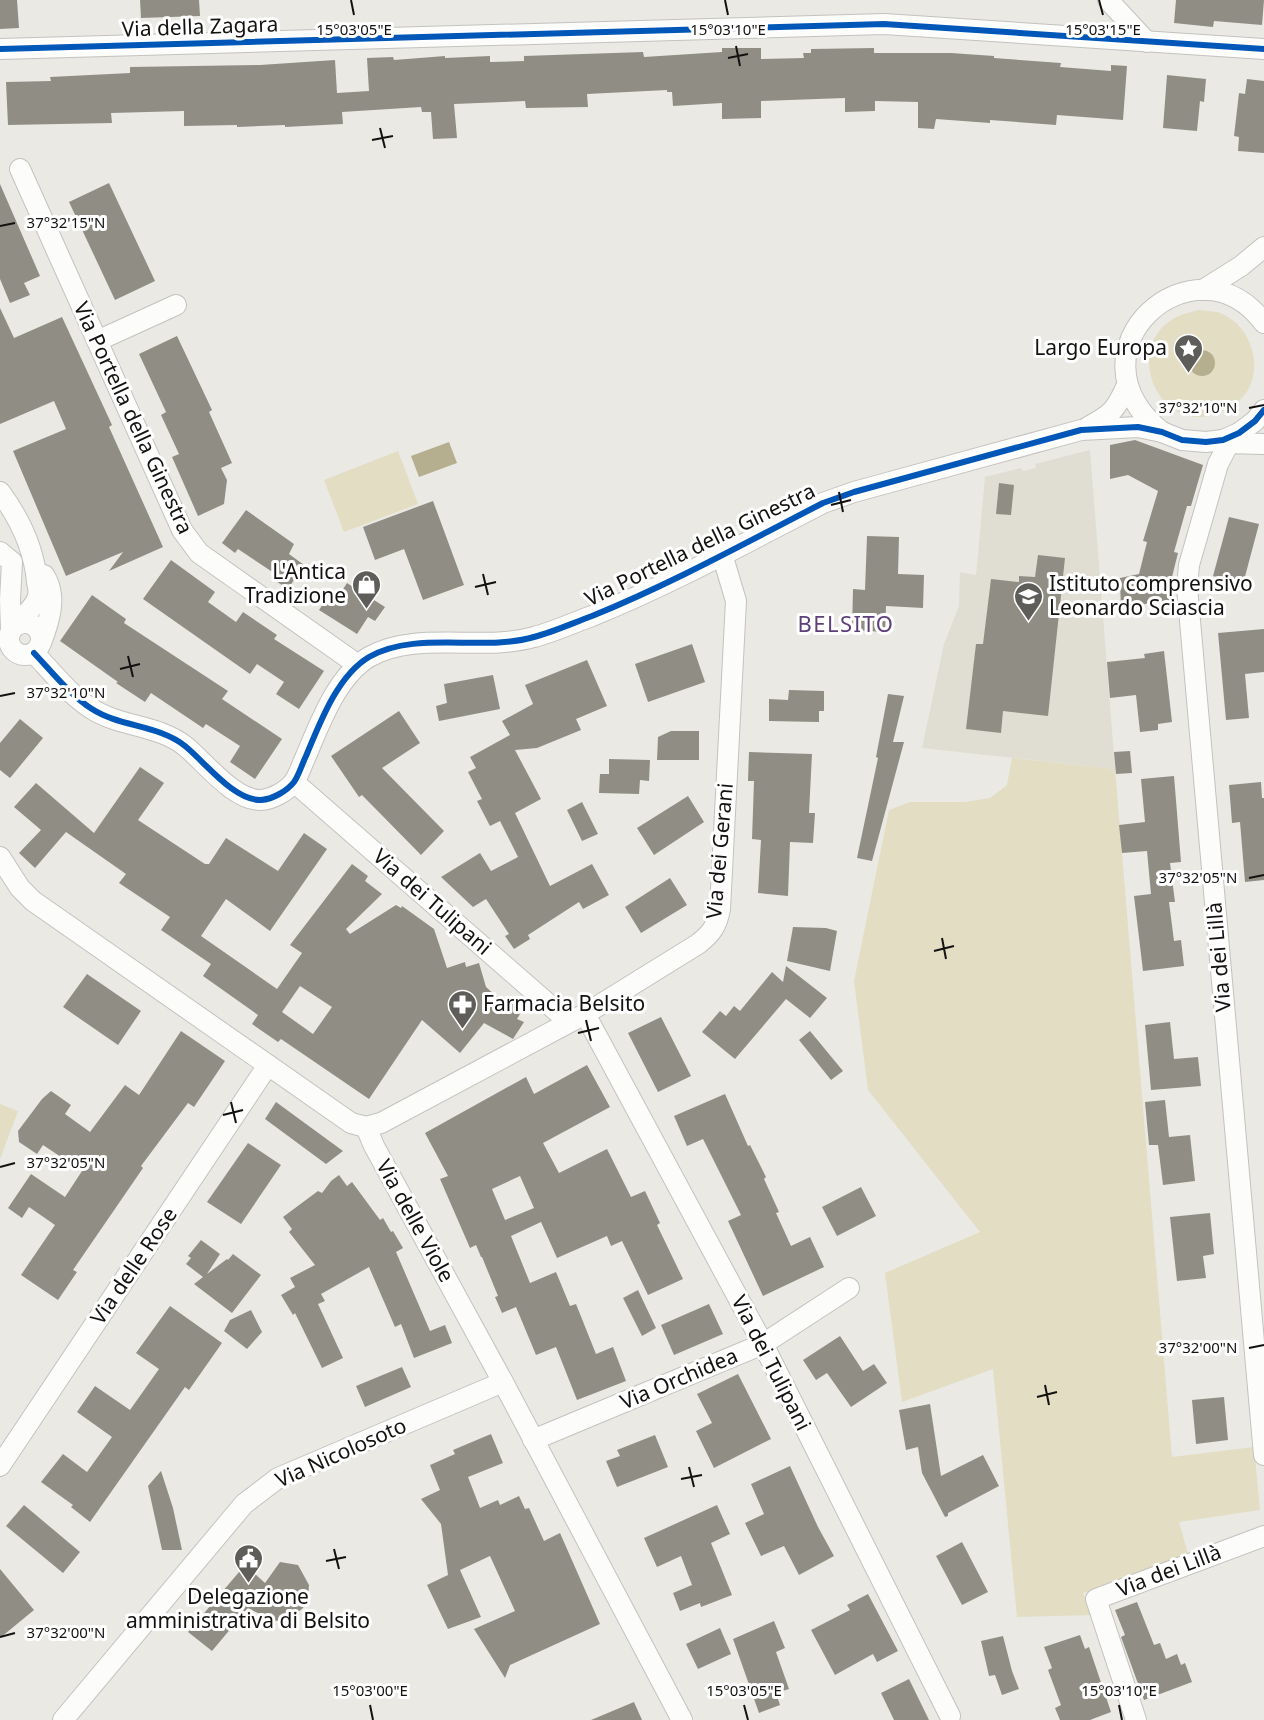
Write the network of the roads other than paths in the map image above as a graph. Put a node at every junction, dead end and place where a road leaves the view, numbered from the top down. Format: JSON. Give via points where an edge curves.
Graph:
{"nodes":[{"id":1,"x":1108,"y":0,"type":"edge"},
{"id":2,"x":1147,"y":42,"type":"junction"},
{"id":3,"x":0,"y":49,"type":"edge"},
{"id":4,"x":1264,"y":49,"type":"edge"},
{"id":5,"x":20,"y":169,"type":"dead end"},
{"id":6,"x":1264,"y":247,"type":"edge"},
{"id":7,"x":1203,"y":290,"type":"junction"},
{"id":8,"x":176,"y":305,"type":"dead end"},
{"id":9,"x":1264,"y":323,"type":"edge"},
{"id":10,"x":97,"y":341,"type":"junction"},
{"id":11,"x":1127,"y":385,"type":"junction"},
{"id":12,"x":1260,"y":415,"type":"edge"},
{"id":13,"x":1081,"y":430,"type":"junction"},
{"id":14,"x":1162,"y":432,"type":"junction"},
{"id":15,"x":1234,"y":438,"type":"junction"},
{"id":16,"x":1264,"y":443,"type":"edge"},
{"id":17,"x":3,"y":503,"type":"edge"},
{"id":18,"x":0,"y":552,"type":"edge"},
{"id":19,"x":722,"y":554,"type":"junction"},
{"id":20,"x":36,"y":563,"type":"junction"},
{"id":21,"x":9,"y":638,"type":"edge"},
{"id":22,"x":38,"y":648,"type":"junction"},
{"id":23,"x":358,"y":665,"type":"junction"},
{"id":24,"x":294,"y":782,"type":"junction"},
{"id":25,"x":0,"y":857,"type":"edge"},
{"id":26,"x":577,"y":1018,"type":"junction"},
{"id":27,"x":268,"y":1065,"type":"junction"},
{"id":28,"x":366,"y":1127,"type":"junction"},
{"id":29,"x":849,"y":1288,"type":"dead end"},
{"id":30,"x":763,"y":1344,"type":"junction"},
{"id":31,"x":503,"y":1382,"type":"junction"},
{"id":32,"x":533,"y":1440,"type":"junction"},
{"id":33,"x":1264,"y":1455,"type":"edge"},
{"id":34,"x":0,"y":1466,"type":"edge"},
{"id":35,"x":1264,"y":1536,"type":"edge"},
{"id":36,"x":950,"y":1716,"type":"dead end"},
{"id":37,"x":63,"y":1720,"type":"edge"},
{"id":38,"x":682,"y":1720,"type":"edge"},
{"id":39,"x":1136,"y":1720,"type":"edge"}],
"edges":[{"from":1,"to":2,"type":"street"},
{"from":2,"to":3,"type":"street","name":"Via della Zagara","via":[[884,24]]},
{"from":2,"to":4,"type":"street","name":"Via della Zagara"},
{"from":5,"to":10,"type":"street","name":"Via Portella della Ginestra"},
{"from":6,"to":7,"type":"street"},
{"from":7,"to":9,"type":"street","via":[[1241,301]]},
{"from":7,"to":11,"type":"street","via":[[1183,292],[1165,300],[1136,327],[1128,345]]},
{"from":8,"to":10,"type":"street"},
{"from":10,"to":23,"type":"street","name":"Via Portella della Ginestra","via":[[182,530],[199,553]]},
{"from":11,"to":13,"type":"street","via":[[1110,415]]},
{"from":11,"to":14,"type":"street","via":[[1147,420]]},
{"from":12,"to":15,"type":"street"},
{"from":12,"to":16,"type":"street","via":[[1256,430]]},
{"from":13,"to":14,"type":"street","via":[[1138,427]]},
{"from":13,"to":19,"type":"street","name":"Via Portella della Ginestra","via":[[854,492],[823,503]]},
{"from":14,"to":15,"type":"street","via":[[1182,440]]},
{"from":15,"to":16,"type":"street"},
{"from":15,"to":33,"type":"street","name":"Via dei Lillà","via":[[1218,464],[1189,565],[1187,588]]},
{"from":17,"to":20,"type":"street","via":[[27,537]]},
{"from":18,"to":21,"type":"street","via":[[12,562]]},
{"from":19,"to":23,"type":"street","name":"Via Portella della Ginestra","via":[[638,598],[533,638],[396,647]]},
{"from":19,"to":26,"type":"street","name":"Via dei Gerani","via":[[736,601],[718,921],[711,934],[698,944]]},
{"from":20,"to":21,"type":"street","via":[[39,595]]},
{"from":20,"to":22,"type":"street","via":[[51,592],[50,618]]},
{"from":21,"to":22,"type":"street","via":[[15,653],[21,655]]},
{"from":21,"to":22,"type":"street","via":[[22,623],[34,626],[41,636]]},
{"from":22,"to":24,"type":"street","via":[[58,679],[93,710],[183,745],[248,798],[271,798]]},
{"from":23,"to":24,"type":"street","name":"Via Portella della Ginestra","via":[[324,715]]},
{"from":24,"to":26,"type":"street","name":"Via dei Tulipani"},
{"from":25,"to":27,"type":"street","via":[[33,901]]},
{"from":26,"to":28,"type":"street","name":"Via dei Gerani","via":[[381,1123]]},
{"from":26,"to":30,"type":"street","name":"Via dei Tulipani"},
{"from":27,"to":28,"type":"street","via":[[351,1123]]},
{"from":27,"to":34,"type":"street","name":"Via delle Rose"},
{"from":28,"to":31,"type":"street","name":"Via delle Viole"},
{"from":29,"to":30,"type":"street","name":"Via Orchidea"},
{"from":30,"to":32,"type":"street","name":"Via Orchidea"},
{"from":30,"to":36,"type":"street","name":"Via dei Tulipani"},
{"from":31,"to":32,"type":"street","name":"Via delle Viole"},
{"from":31,"to":37,"type":"street","name":"Via Nicolosoto","via":[[278,1478],[244,1504]]},
{"from":32,"to":38,"type":"street","name":"Via delle Viole"},
{"from":35,"to":39,"type":"street","name":"Via dei Lillà","via":[[1096,1599]]}]}
